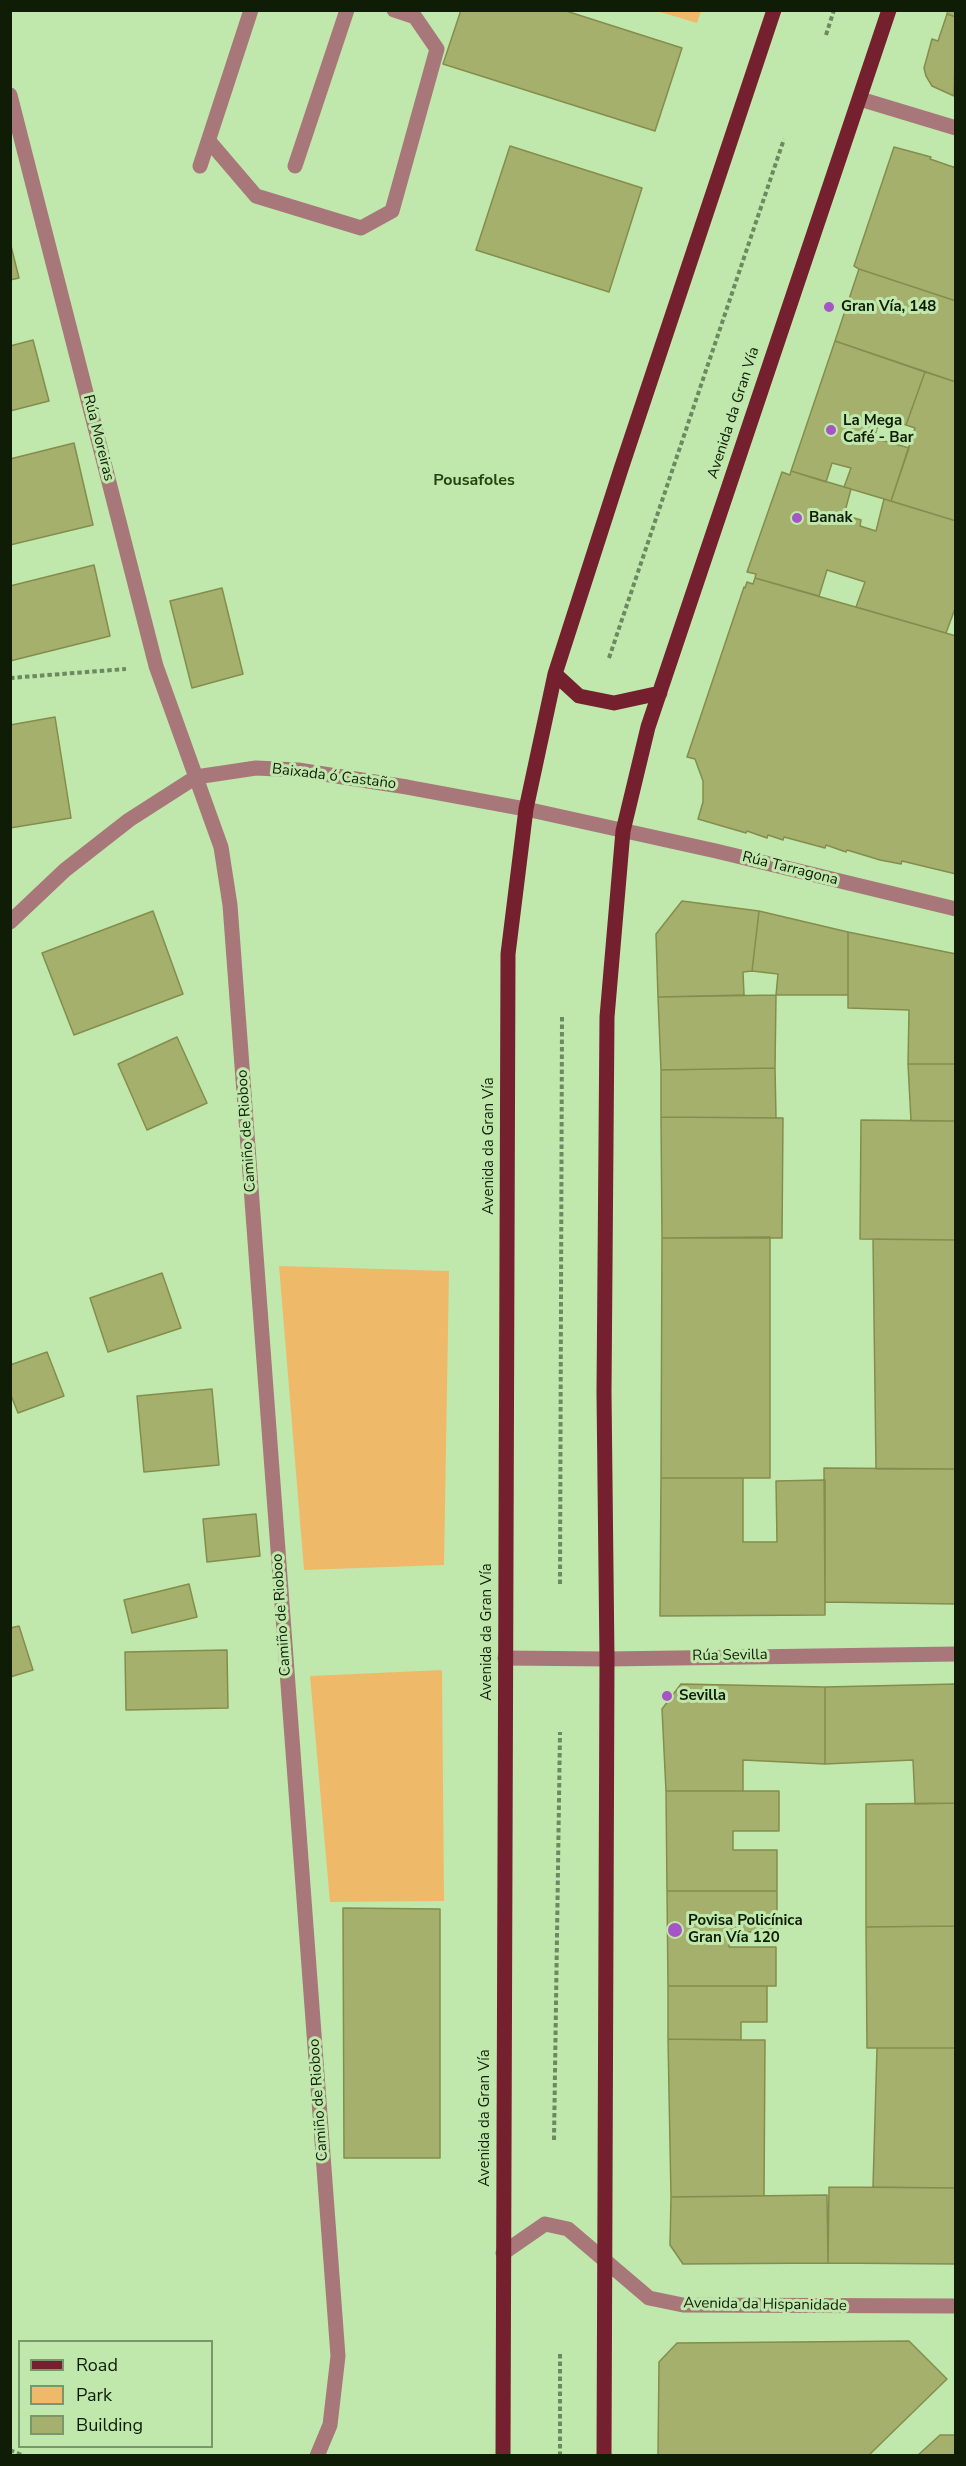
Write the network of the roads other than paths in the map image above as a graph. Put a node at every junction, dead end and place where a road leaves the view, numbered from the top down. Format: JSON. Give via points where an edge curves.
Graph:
{"nodes":[{"id":1,"x":251,"y":10,"type":"edge"},
{"id":2,"x":347,"y":10,"type":"edge"},
{"id":3,"x":394,"y":10,"type":"edge"},
{"id":4,"x":774,"y":10,"type":"edge"},
{"id":5,"x":889,"y":10,"type":"edge"},
{"id":6,"x":10,"y":95,"type":"edge"},
{"id":7,"x":860,"y":99,"type":"junction"},
{"id":8,"x":956,"y":128,"type":"edge"},
{"id":9,"x":209,"y":141,"type":"junction"},
{"id":10,"x":200,"y":166,"type":"dead end"},
{"id":11,"x":296,"y":166,"type":"dead end"},
{"id":12,"x":555,"y":674,"type":"junction"},
{"id":13,"x":660,"y":693,"type":"junction"},
{"id":14,"x":196,"y":777,"type":"junction"},
{"id":15,"x":526,"y":809,"type":"junction"},
{"id":16,"x":623,"y":831,"type":"junction"},
{"id":17,"x":956,"y":909,"type":"edge"},
{"id":18,"x":10,"y":922,"type":"edge"},
{"id":19,"x":956,"y":1654,"type":"edge"},
{"id":20,"x":505,"y":1658,"type":"junction"},
{"id":21,"x":607,"y":1659,"type":"junction"},
{"id":22,"x":503,"y":2253,"type":"junction"},
{"id":23,"x":605,"y":2262,"type":"junction"},
{"id":24,"x":956,"y":2306,"type":"edge"},
{"id":25,"x":317,"y":2456,"type":"edge"},
{"id":26,"x":503,"y":2456,"type":"edge"},
{"id":27,"x":604,"y":2456,"type":"edge"}],
"edges":[{"from":1,"to":9,"type":"street"},
{"from":2,"to":11,"type":"street"},
{"from":3,"to":9,"type":"street","via":[[415,17],[437,49],[392,211],[362,228],[256,196]]},
{"from":4,"to":12,"type":"main road","name":"Avenida da Gran Vía"},
{"from":5,"to":7,"type":"main road","name":"Avenida da Gran Vía"},
{"from":6,"to":14,"type":"street","name":"Rúa Moreiras","via":[[156,666]]},
{"from":7,"to":8,"type":"street"},
{"from":7,"to":13,"type":"main road","name":"Avenida da Gran Vía"},
{"from":9,"to":10,"type":"street"},
{"from":12,"to":13,"type":"main road","via":[[579,696],[614,703]]},
{"from":12,"to":15,"type":"main road","name":"Avenida da Gran Vía"},
{"from":13,"to":16,"type":"main road","name":"Avenida da Gran Vía"},
{"from":14,"to":15,"type":"street","name":"Baixada ó Castaño","via":[[256,768],[298,770]]},
{"from":14,"to":18,"type":"street","name":"Baixada ó Castaño","via":[[129,820],[65,870]]},
{"from":14,"to":25,"type":"street","name":"Camiño de Rioboo","via":[[221,847],[230,905],[338,2356],[330,2425]]},
{"from":15,"to":16,"type":"street"},
{"from":15,"to":20,"type":"main road","name":"Avenida da Gran Vía","via":[[508,954]]},
{"from":16,"to":17,"type":"street","name":"Rúa Tarragona"},
{"from":16,"to":21,"type":"main road","name":"Avenida da Gran Vía","via":[[607,1017]]},
{"from":19,"to":21,"type":"street","name":"Rúa Sevilla"},
{"from":20,"to":21,"type":"street","name":"Rúa Sevilla"},
{"from":20,"to":22,"type":"main road","name":"Avenida da Gran Vía"},
{"from":21,"to":23,"type":"main road","name":"Avenida da Gran Vía"},
{"from":22,"to":23,"type":"street","name":"Avenida da Hispanidade","via":[[545,2224],[568,2229]]},
{"from":22,"to":26,"type":"main road","name":"Avenida da Gran Vía"},
{"from":23,"to":24,"type":"street","name":"Avenida da Hispanidade","via":[[649,2298],[682,2305]]},
{"from":23,"to":27,"type":"main road","name":"Avenida da Gran Vía"}]}
